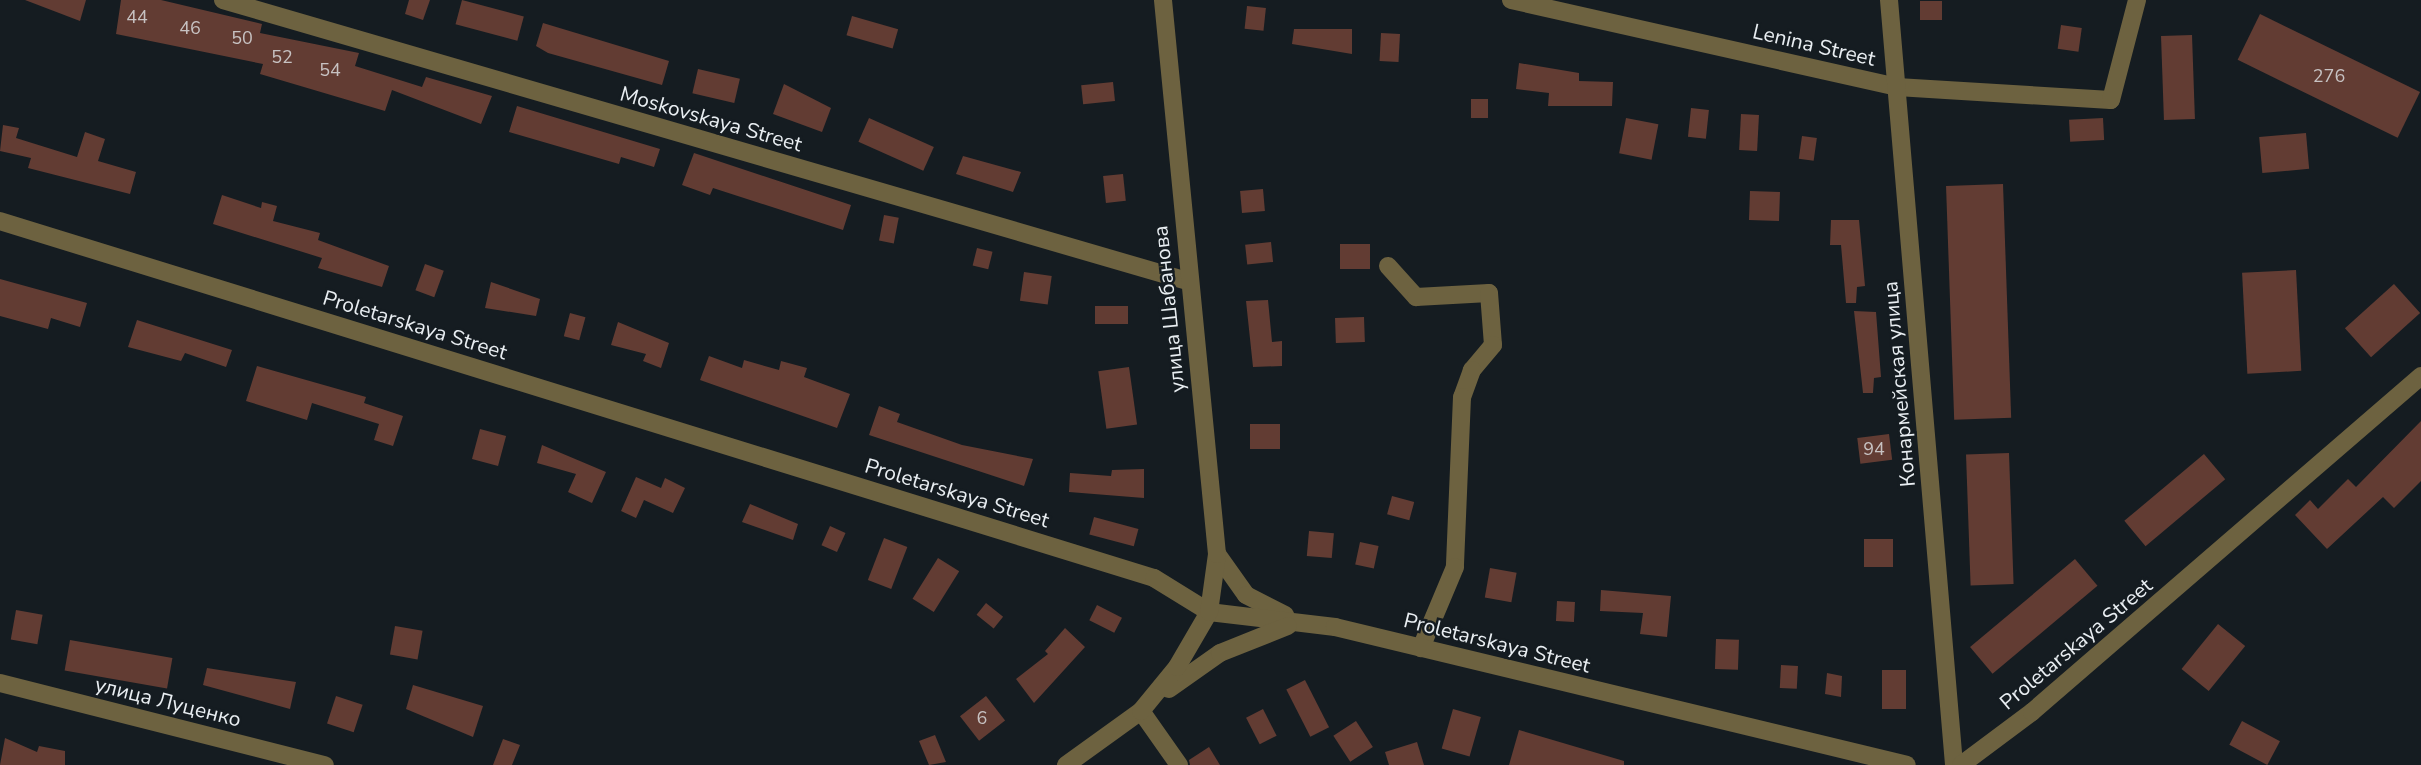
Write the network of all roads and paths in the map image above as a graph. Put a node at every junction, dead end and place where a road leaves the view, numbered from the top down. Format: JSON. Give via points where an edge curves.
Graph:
{"nodes":[{"id":1,"x":223,"y":0,"type":"edge"},
{"id":2,"x":1163,"y":0,"type":"edge"},
{"id":3,"x":1511,"y":0,"type":"edge"},
{"id":4,"x":1889,"y":0,"type":"edge"},
{"id":5,"x":2137,"y":0,"type":"edge"},
{"id":6,"x":1897,"y":86,"type":"junction"},
{"id":7,"x":0,"y":220,"type":"edge"},
{"id":8,"x":1388,"y":266,"type":"dead end"},
{"id":9,"x":1186,"y":281,"type":"junction"},
{"id":10,"x":2421,"y":376,"type":"edge"},
{"id":11,"x":1217,"y":554,"type":"junction"},
{"id":12,"x":1209,"y":612,"type":"junction"},
{"id":13,"x":1305,"y":621,"type":"junction"},
{"id":14,"x":1421,"y":648,"type":"junction"},
{"id":15,"x":0,"y":683,"type":"edge"},
{"id":16,"x":1141,"y":711,"type":"junction"},
{"id":17,"x":325,"y":765,"type":"edge"},
{"id":18,"x":1066,"y":765,"type":"edge"},
{"id":19,"x":1179,"y":765,"type":"edge"},
{"id":20,"x":1907,"y":765,"type":"edge"},
{"id":21,"x":1954,"y":765,"type":"edge"},
{"id":22,"x":1961,"y":765,"type":"edge"}],
"edges":[{"from":1,"to":9,"type":"street","name":"Moskovskaya Street"},
{"from":2,"to":9,"type":"street","name":"улица Шабанова"},
{"from":3,"to":6,"type":"street","name":"Lenina Street"},
{"from":4,"to":6,"type":"street","name":"Конармейская улица"},
{"from":5,"to":6,"type":"street","name":"Lenina Street","via":[[2111,100]]},
{"from":6,"to":21,"type":"street","name":"Конармейская улица"},
{"from":7,"to":12,"type":"street","name":"Proletarskaya Street","via":[[1154,578]]},
{"from":8,"to":14,"type":"street","via":[[1416,297],[1489,293],[1493,345],[1472,370],[1462,397],[1462,529],[1455,567]]},
{"from":9,"to":11,"type":"street","name":"улица Шабанова"},
{"from":10,"to":22,"type":"street","name":"Proletarskaya Street","via":[[2217,555]]},
{"from":11,"to":12,"type":"street","name":"улица Шабанова"},
{"from":11,"to":13,"type":"street","via":[[1245,595]]},
{"from":12,"to":13,"type":"street","name":"Proletarskaya Street"},
{"from":12,"to":16,"type":"street","via":[[1177,667]]},
{"from":13,"to":14,"type":"street","name":"Proletarskaya Street"},
{"from":13,"to":16,"type":"street","via":[[1220,653]]},
{"from":14,"to":20,"type":"street","name":"Proletarskaya Street"},
{"from":15,"to":17,"type":"street","name":"улица Луценко"},
{"from":16,"to":18,"type":"street"},
{"from":16,"to":19,"type":"street"}]}
